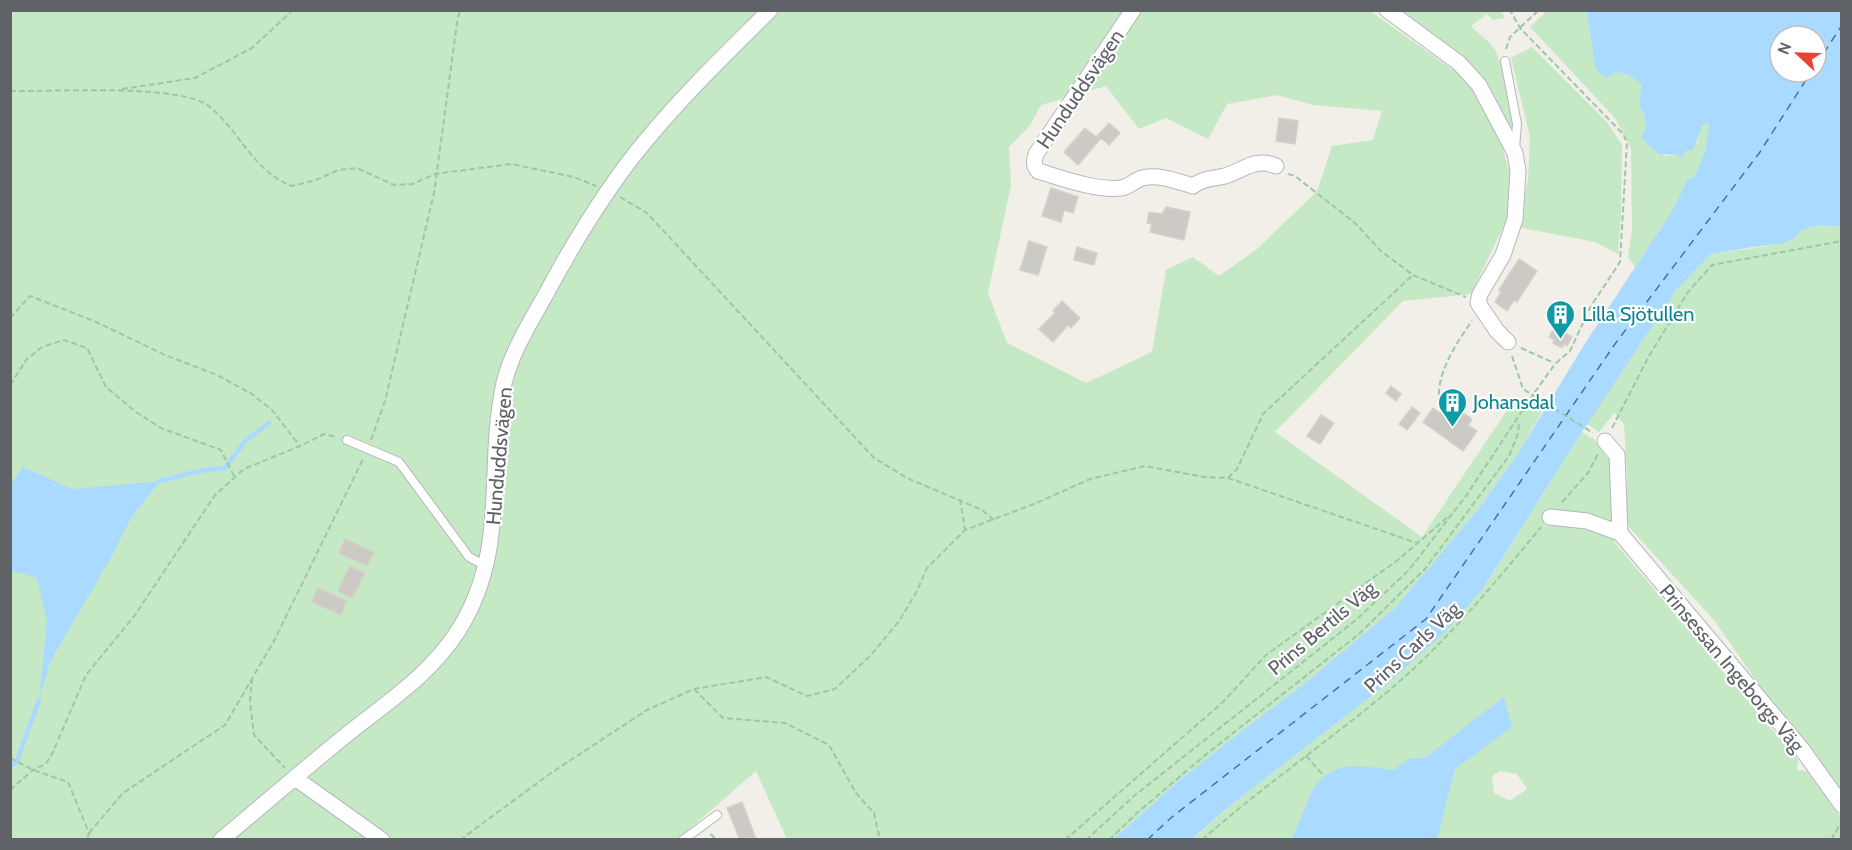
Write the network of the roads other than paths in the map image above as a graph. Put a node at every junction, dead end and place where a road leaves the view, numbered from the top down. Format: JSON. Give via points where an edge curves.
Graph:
{"nodes":[{"id":1,"x":770,"y":10,"type":"edge"},
{"id":2,"x":1133,"y":10,"type":"edge"},
{"id":3,"x":1387,"y":10,"type":"edge"},
{"id":4,"x":1505,"y":61,"type":"road end"},
{"id":5,"x":1515,"y":153,"type":"junction"},
{"id":6,"x":1276,"y":166,"type":"road end"},
{"id":7,"x":1508,"y":342,"type":"road end"},
{"id":8,"x":1600,"y":437,"type":"road end"},
{"id":9,"x":347,"y":441,"type":"road end"},
{"id":10,"x":1550,"y":517,"type":"road end"},
{"id":11,"x":1620,"y":533,"type":"junction"},
{"id":12,"x":486,"y":566,"type":"junction"},
{"id":13,"x":296,"y":778,"type":"junction"},
{"id":14,"x":1842,"y":805,"type":"edge"},
{"id":15,"x":717,"y":815,"type":"dead end"},
{"id":16,"x":221,"y":840,"type":"edge"},
{"id":17,"x":382,"y":840,"type":"edge"},
{"id":18,"x":683,"y":840,"type":"edge"}],
"edges":[{"from":1,"to":12,"type":"street","name":"Hunduddsvägen","via":[[696,83],[646,140],[564,262],[511,359],[500,408],[492,537]]},
{"from":2,"to":6,"type":"street","name":"Hunduddsvägen","via":[[1036,154],[1035,168],[1065,179],[1123,188],[1141,178],[1163,177],[1193,186],[1245,166],[1267,162]]},
{"from":3,"to":5,"type":"street","via":[[1459,63],[1479,85]]},
{"from":4,"to":5,"type":"lane","via":[[1517,124]]},
{"from":5,"to":7,"type":"street","via":[[1515,219],[1503,255],[1480,294],[1481,307]]},
{"from":8,"to":11,"type":"street","via":[[1617,455]]},
{"from":9,"to":12,"type":"lane","via":[[399,462],[470,557]]},
{"from":10,"to":11,"type":"street","name":"Prinsessan Ingeborgs Väg","via":[[1587,521]]},
{"from":11,"to":14,"type":"street","name":"Prinsessan Ingeborgs Väg","via":[[1801,748]]},
{"from":12,"to":13,"type":"street","name":"Hunduddsvägen","via":[[458,630],[420,678]]},
{"from":13,"to":16,"type":"street","name":"Hunduddsvägen"},
{"from":13,"to":17,"type":"street"},
{"from":15,"to":18,"type":"lane"}]}
